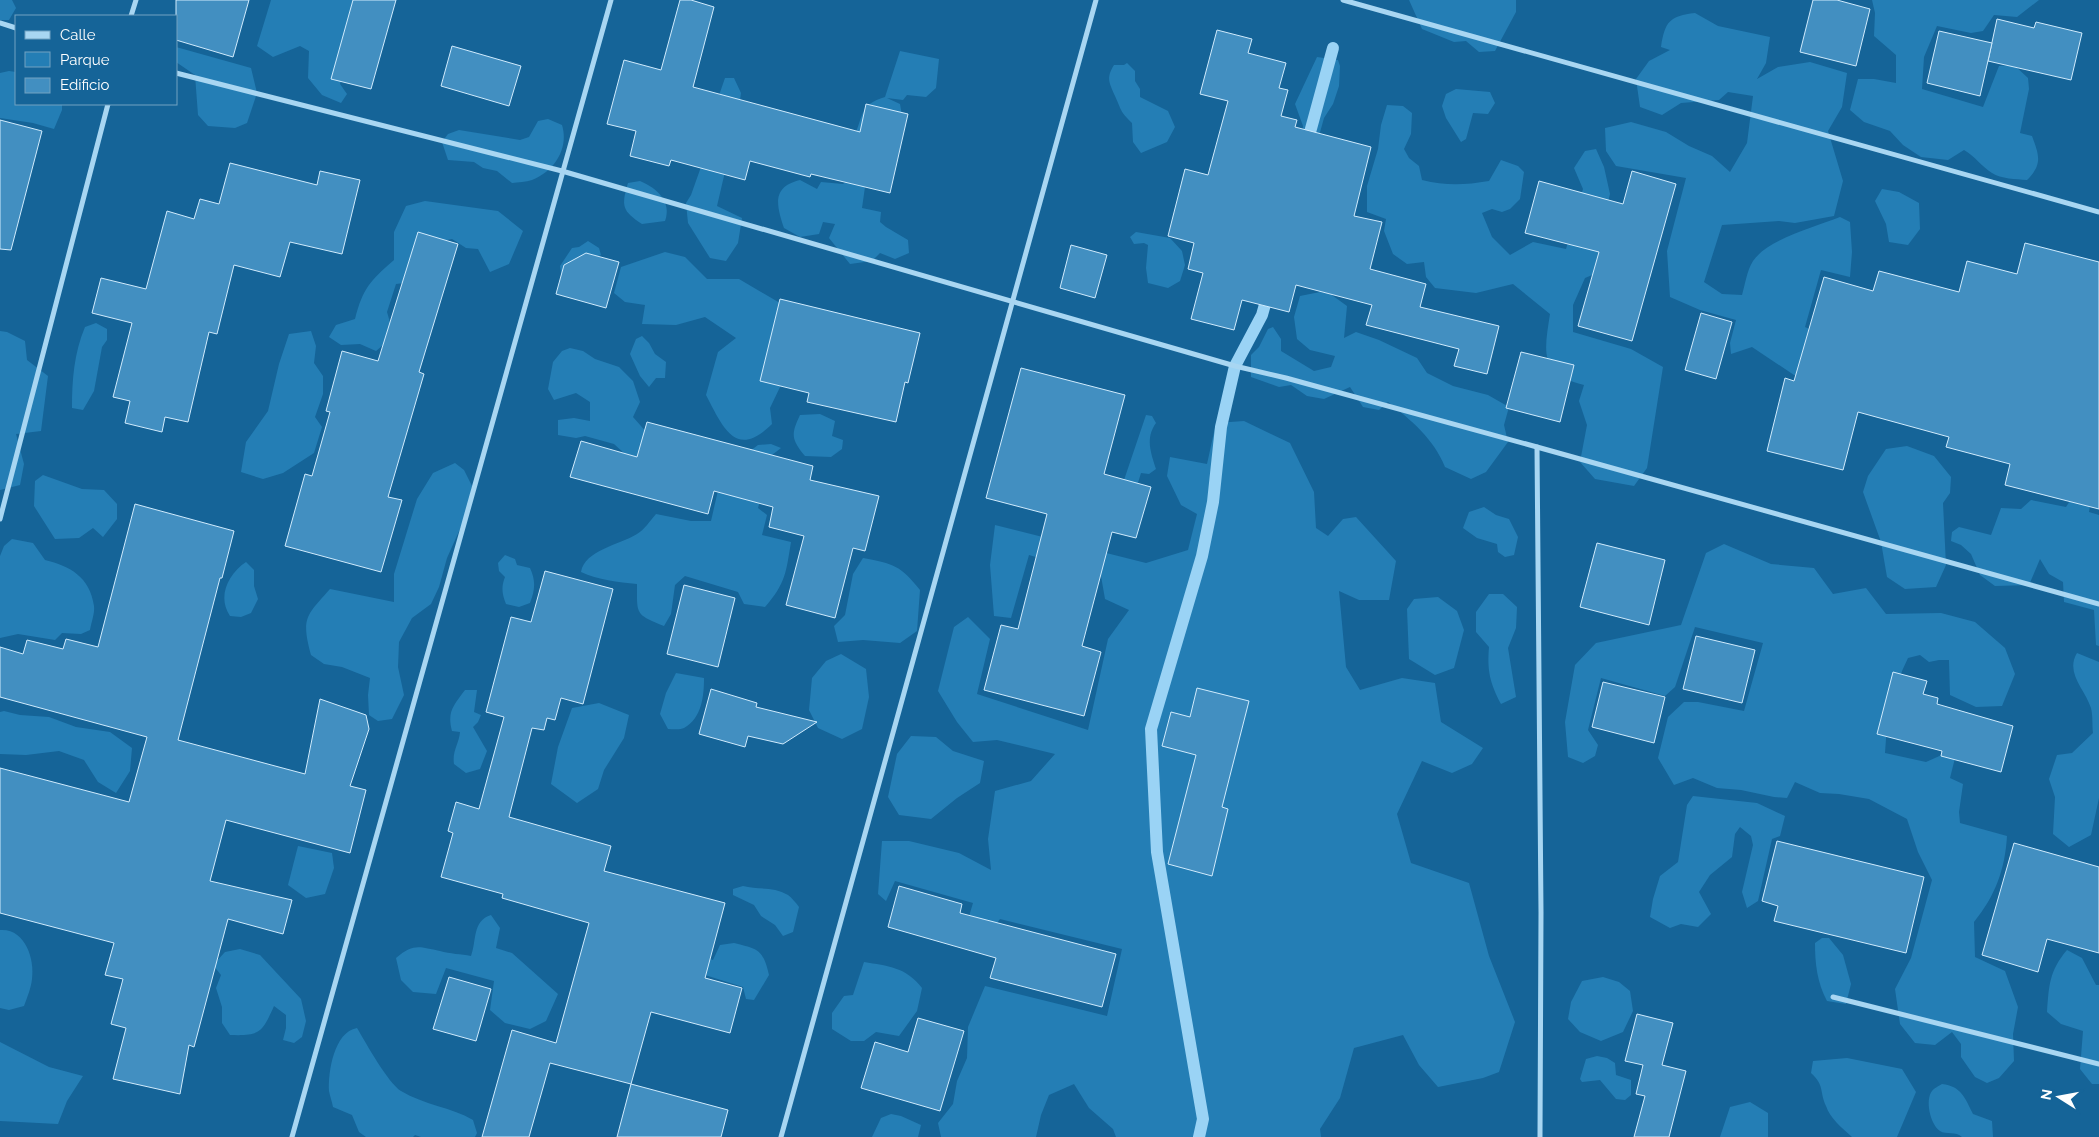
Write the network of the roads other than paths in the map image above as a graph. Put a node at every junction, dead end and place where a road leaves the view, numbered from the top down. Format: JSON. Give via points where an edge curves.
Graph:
{"nodes":[{"id":1,"x":136,"y":0,"type":"edge"},
{"id":2,"x":610,"y":0,"type":"edge"},
{"id":3,"x":1096,"y":0,"type":"edge"},
{"id":4,"x":1343,"y":0,"type":"edge"},
{"id":5,"x":131,"y":15,"type":"edge"},
{"id":6,"x":0,"y":23,"type":"edge"},
{"id":7,"x":15,"y":28,"type":"edge"},
{"id":8,"x":178,"y":74,"type":"edge"},
{"id":9,"x":108,"y":105,"type":"edge"},
{"id":10,"x":562,"y":171,"type":"junction"},
{"id":11,"x":2099,"y":212,"type":"edge"},
{"id":12,"x":1012,"y":300,"type":"junction"},
{"id":13,"x":1537,"y":447,"type":"junction"},
{"id":14,"x":0,"y":519,"type":"edge"},
{"id":15,"x":2099,"y":604,"type":"edge"},
{"id":16,"x":1834,"y":997,"type":"dead end"},
{"id":17,"x":2099,"y":1064,"type":"edge"},
{"id":18,"x":292,"y":1137,"type":"edge"},
{"id":19,"x":781,"y":1137,"type":"edge"},
{"id":20,"x":1540,"y":1137,"type":"edge"}],
"edges":[{"from":1,"to":5,"type":"street"},
{"from":2,"to":10,"type":"street"},
{"from":3,"to":12,"type":"street"},
{"from":4,"to":11,"type":"street"},
{"from":6,"to":7,"type":"street"},
{"from":8,"to":10,"type":"street"},
{"from":9,"to":14,"type":"street"},
{"from":10,"to":12,"type":"street"},
{"from":10,"to":18,"type":"street"},
{"from":12,"to":13,"type":"street","via":[[1235,366]]},
{"from":12,"to":19,"type":"street"},
{"from":13,"to":15,"type":"street"},
{"from":13,"to":20,"type":"street"},
{"from":16,"to":17,"type":"street"}]}
